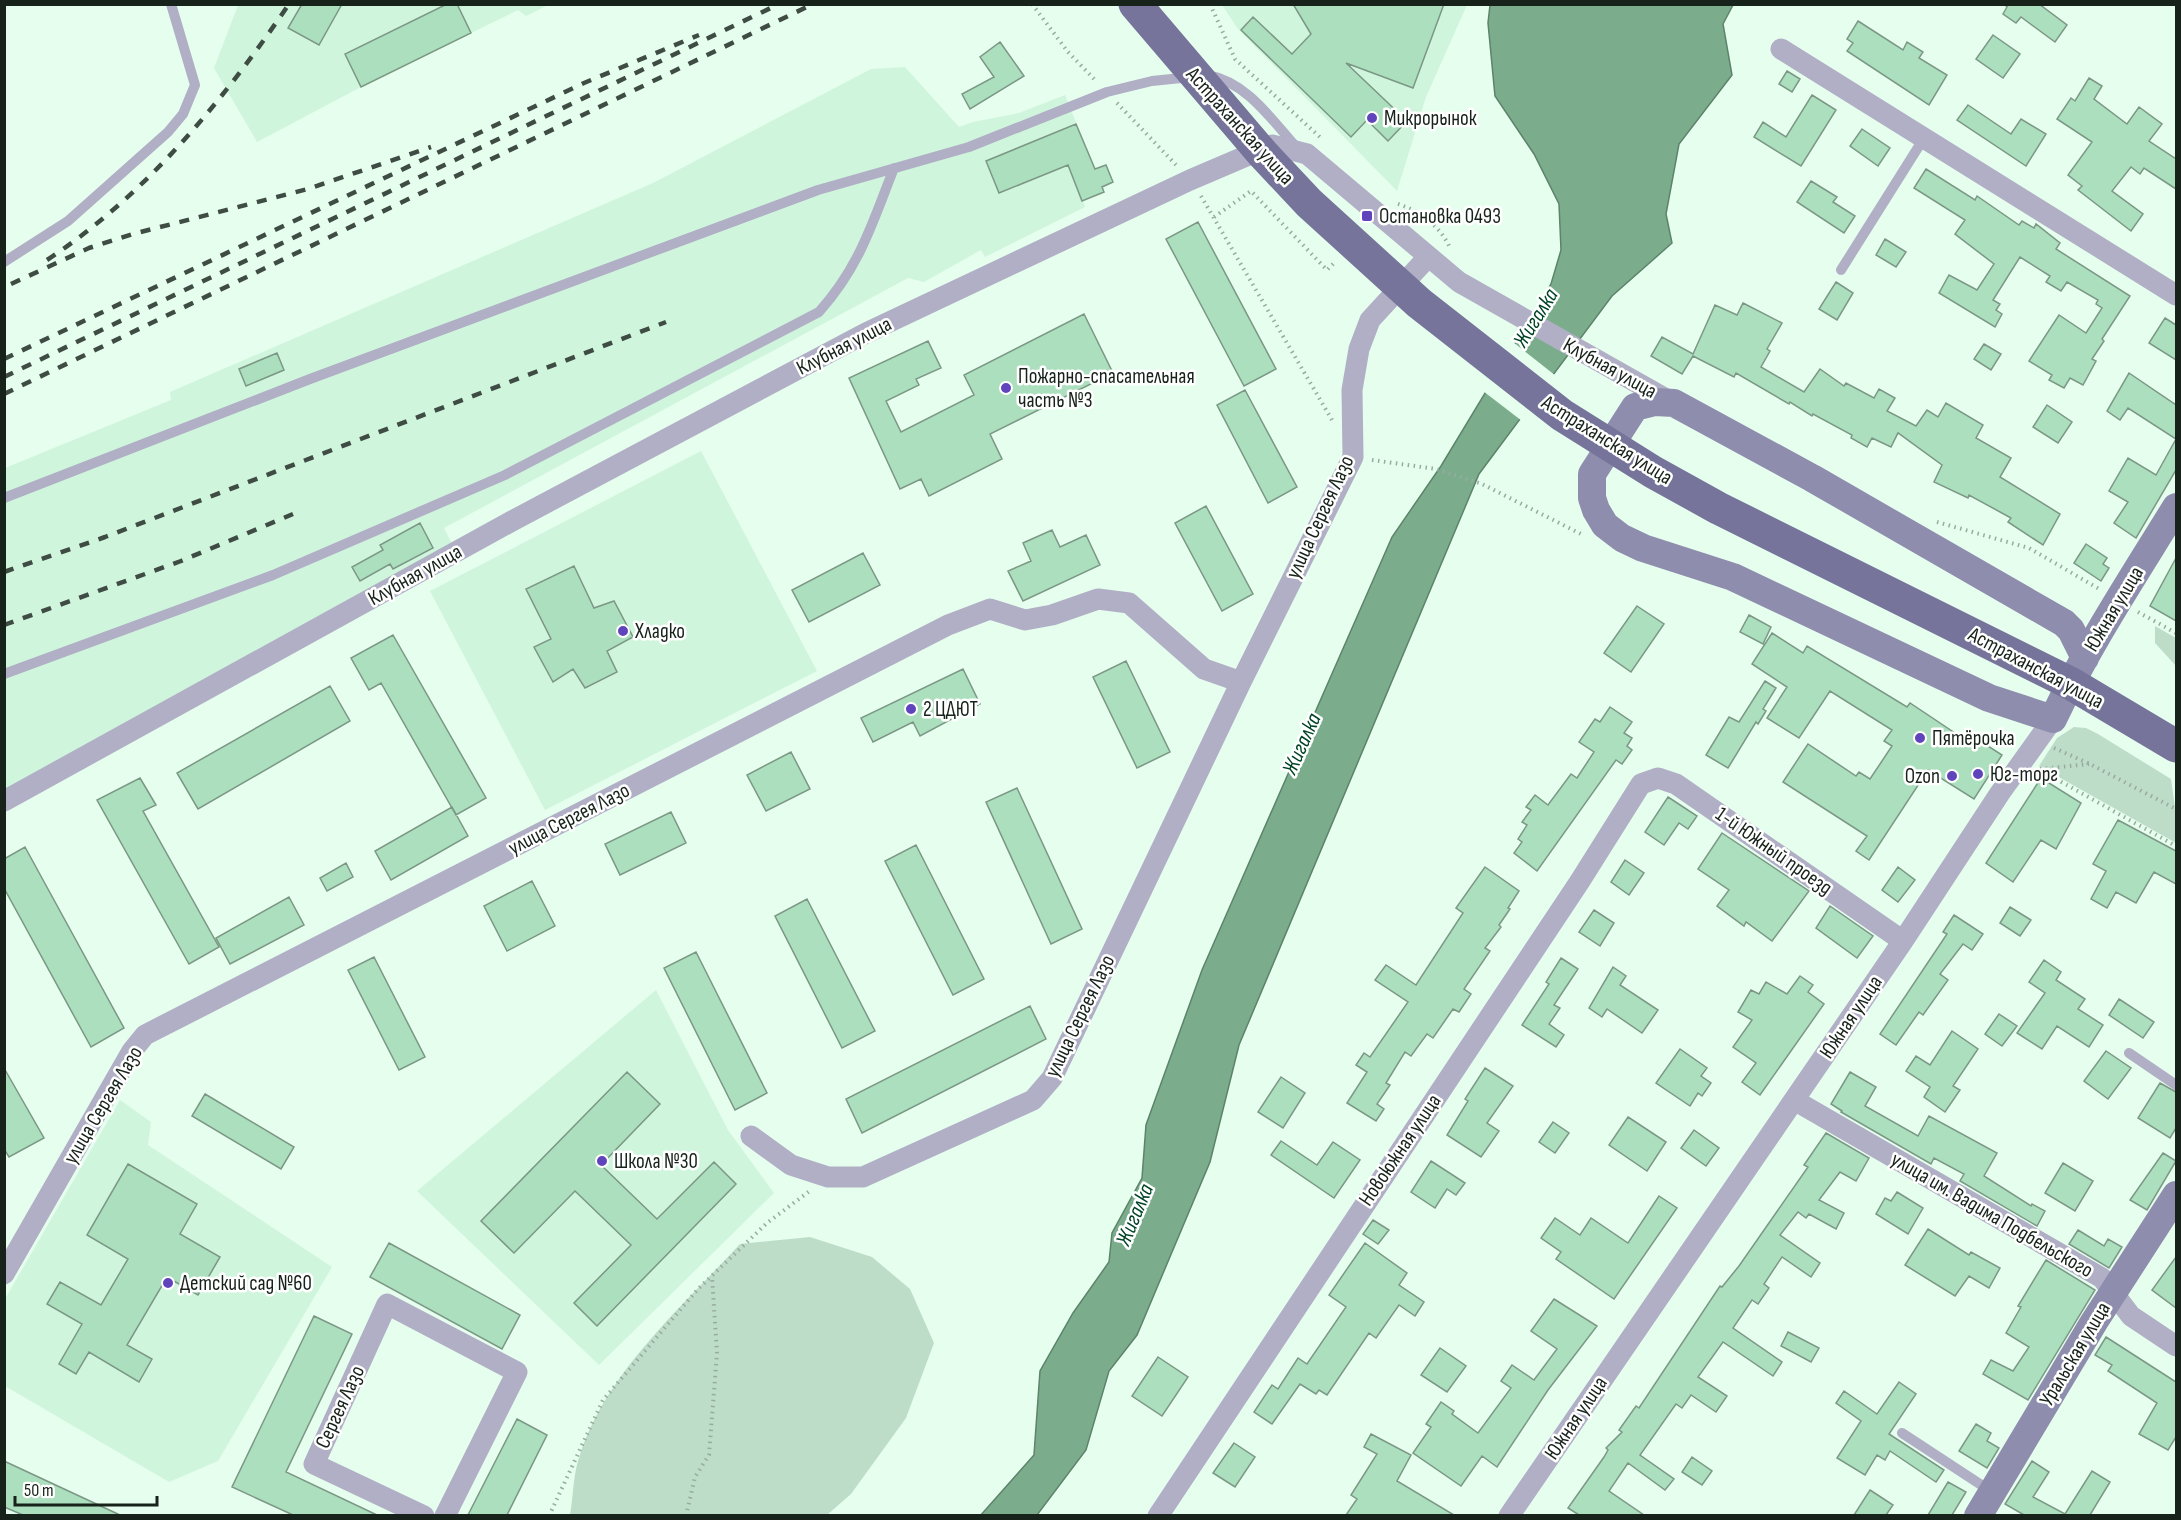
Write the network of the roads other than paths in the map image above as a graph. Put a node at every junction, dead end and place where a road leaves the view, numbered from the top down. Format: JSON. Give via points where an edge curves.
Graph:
{"nodes":[{"id":1,"x":171,"y":4,"type":"edge"},
{"id":2,"x":1135,"y":4,"type":"edge"},
{"id":3,"x":1781,"y":49,"type":"dead end"},
{"id":4,"x":1924,"y":138,"type":"junction"},
{"id":5,"x":1299,"y":150,"type":"junction"},
{"id":6,"x":894,"y":168,"type":"junction"},
{"id":7,"x":1428,"y":257,"type":"junction"},
{"id":8,"x":4,"y":262,"type":"edge"},
{"id":9,"x":1841,"y":270,"type":"dead end"},
{"id":10,"x":2176,"y":295,"type":"edge"},
{"id":11,"x":1596,"y":360,"type":"junction"},
{"id":12,"x":1674,"y":403,"type":"junction"},
{"id":13,"x":1635,"y":407,"type":"junction"},
{"id":14,"x":4,"y":498,"type":"edge"},
{"id":15,"x":2176,"y":507,"type":"edge"},
{"id":16,"x":2077,"y":670,"type":"junction"},
{"id":17,"x":4,"y":674,"type":"edge"},
{"id":18,"x":1241,"y":682,"type":"junction"},
{"id":19,"x":2053,"y":719,"type":"junction"},
{"id":20,"x":2176,"y":746,"type":"edge"},
{"id":21,"x":1641,"y":784,"type":"joint"},
{"id":22,"x":4,"y":801,"type":"edge"},
{"id":23,"x":1903,"y":941,"type":"junction"},
{"id":24,"x":2129,"y":1053,"type":"dead end"},
{"id":25,"x":2176,"y":1085,"type":"edge"},
{"id":26,"x":1794,"y":1100,"type":"junction"},
{"id":27,"x":751,"y":1137,"type":"dead end"},
{"id":28,"x":2176,"y":1195,"type":"edge"},
{"id":29,"x":4,"y":1274,"type":"edge"},
{"id":30,"x":2114,"y":1292,"type":"junction"},
{"id":31,"x":2176,"y":1346,"type":"edge"},
{"id":32,"x":1902,"y":1433,"type":"dead end"},
{"id":33,"x":1985,"y":1504,"type":"edge"},
{"id":34,"x":424,"y":1515,"type":"edge"},
{"id":35,"x":445,"y":1515,"type":"edge"},
{"id":36,"x":1158,"y":1515,"type":"edge"},
{"id":37,"x":1509,"y":1515,"type":"edge"}],
"edges":[{"from":1,"to":8,"type":"lane","via":[[195,85],[183,114],[68,221]]},
{"from":2,"to":16,"type":"main road","name":"Астраханская улица","via":[[1309,203],[1411,296],[1562,415],[1689,491]]},
{"from":3,"to":4,"type":"street"},
{"from":4,"to":9,"type":"lane"},
{"from":4,"to":10,"type":"street"},
{"from":5,"to":6,"type":"lane","via":[[1243,89],[1207,75],[1152,81],[1107,92],[969,147]]},
{"from":5,"to":7,"type":"street","name":"Клубная улица"},
{"from":5,"to":22,"type":"street","name":"Клубная улица","via":[[1272,145],[866,333],[512,521]]},
{"from":6,"to":14,"type":"lane","via":[[818,190],[310,379]]},
{"from":6,"to":17,"type":"lane","via":[[856,263],[819,312],[505,475],[273,575]]},
{"from":7,"to":11,"type":"street","name":"Клубная улица","via":[[1491,302]]},
{"from":7,"to":18,"type":"street","name":"улица Сергея Лазо","via":[[1370,320],[1362,339],[1352,390],[1353,457]]},
{"from":11,"to":12,"type":"street","name":"Клубная улица"},
{"from":11,"to":13,"type":"street","via":[[1618,380]]},
{"from":12,"to":13,"type":"street"},
{"from":12,"to":16,"type":"street","via":[[2064,623],[2071,630]]},
{"from":13,"to":19,"type":"street","via":[[1593,474],[1596,510],[1605,525],[1622,538],[1733,577],[1989,698]]},
{"from":15,"to":16,"type":"street","name":"Южная улица","via":[[2107,600]]},
{"from":16,"to":19,"type":"street","name":"Южная улица"},
{"from":16,"to":20,"type":"main road","name":"Астраханская улица"},
{"from":18,"to":27,"type":"street","name":"улица Сергея Лазо","via":[[1052,1078],[1034,1100],[863,1177],[828,1177],[791,1165]]},
{"from":18,"to":29,"type":"street","name":"улица Сергея Лазо","via":[[1204,669],[1129,603],[1098,599],[1025,620],[990,609],[948,625],[146,1035],[132,1051]]},
{"from":19,"to":23,"type":"street","name":"Южная улица"},
{"from":21,"to":23,"type":"street","name":"1-й Южный проезд","via":[[1658,778],[1676,784]]},
{"from":21,"to":36,"type":"street","name":"Новоюжная улица","via":[[1568,900]]},
{"from":23,"to":26,"type":"street","name":"Южная улица"},
{"from":24,"to":25,"type":"lane"},
{"from":26,"to":30,"type":"street","name":"улица им. Вадима Подбельского","via":[[2102,1278]]},
{"from":26,"to":37,"type":"street","name":"Южная улица"},
{"from":28,"to":30,"type":"street","name":"Уральская улица"},
{"from":30,"to":31,"type":"street","name":"улица им. Вадима Подбельского","via":[[2131,1316]]},
{"from":30,"to":33,"type":"street","name":"Уральская улица"},
{"from":32,"to":33,"type":"lane"},
{"from":34,"to":35,"type":"street","name":"Сергея Лазо","via":[[314,1464],[387,1304],[517,1372]]}]}
